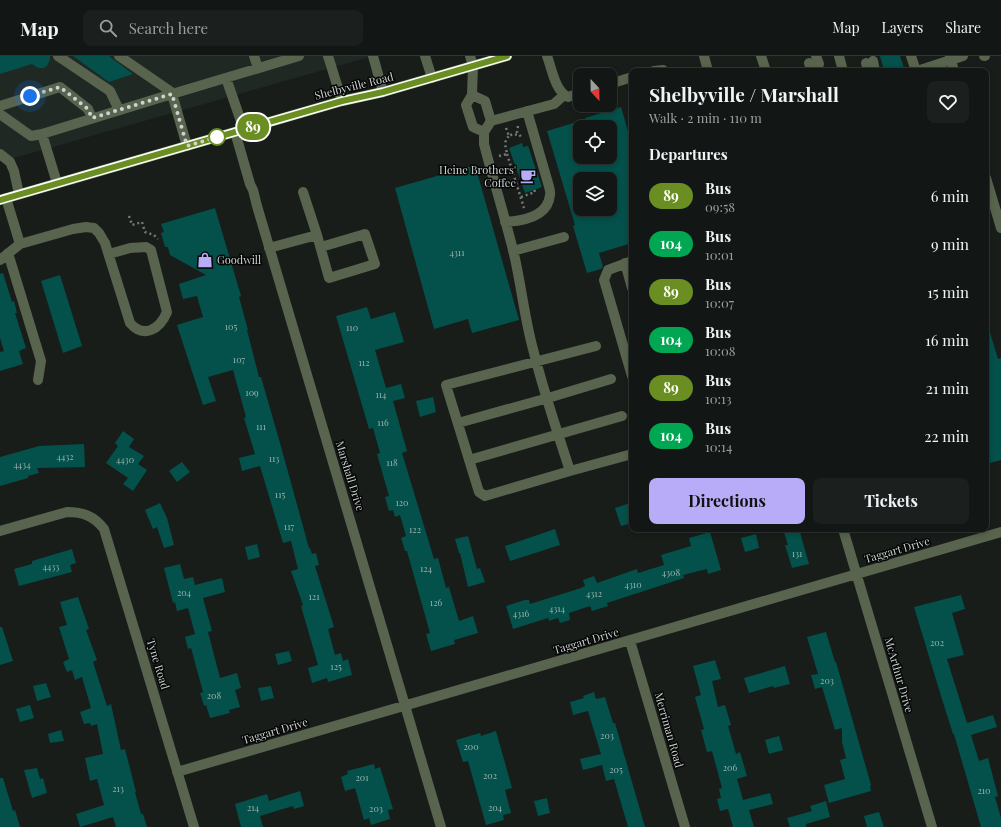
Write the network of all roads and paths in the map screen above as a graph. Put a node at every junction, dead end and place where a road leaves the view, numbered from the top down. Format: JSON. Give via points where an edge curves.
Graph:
{"nodes":[{"id":1,"x":58,"y":56,"type":"edge"},
{"id":2,"x":119,"y":56,"type":"edge"},
{"id":3,"x":254,"y":56,"type":"edge"},
{"id":4,"x":299,"y":56,"type":"edge"},
{"id":5,"x":328,"y":56,"type":"edge"},
{"id":6,"x":373,"y":56,"type":"edge"},
{"id":7,"x":425,"y":56,"type":"edge"},
{"id":8,"x":507,"y":56,"type":"edge"},
{"id":9,"x":547,"y":56,"type":"edge"},
{"id":10,"x":704,"y":56,"type":"edge"},
{"id":11,"x":761,"y":56,"type":"edge"},
{"id":12,"x":839,"y":56,"type":"edge"},
{"id":13,"x":911,"y":56,"type":"edge"},
{"id":14,"x":963,"y":56,"type":"edge"},
{"id":15,"x":950,"y":58,"type":"edge"},
{"id":16,"x":471,"y":61,"type":"edge"},
{"id":17,"x":813,"y":63,"type":"edge"},
{"id":18,"x":258,"y":68,"type":"junction"},
{"id":19,"x":707,"y":68,"type":"edge"},
{"id":20,"x":765,"y":68,"type":"edge"},
{"id":21,"x":818,"y":68,"type":"edge"},
{"id":22,"x":842,"y":68,"type":"edge"},
{"id":23,"x":915,"y":68,"type":"edge"},
{"id":24,"x":924,"y":68,"type":"edge"},
{"id":25,"x":953,"y":68,"type":"edge"},
{"id":26,"x":226,"y":78,"type":"junction"},
{"id":27,"x":432,"y":78,"type":"junction"},
{"id":28,"x":629,"y":79,"type":"edge"},
{"id":29,"x":617,"y":82,"type":"edge"},
{"id":30,"x":383,"y":92,"type":"junction"},
{"id":31,"x":172,"y":94,"type":"junction"},
{"id":32,"x":472,"y":95,"type":"junction"},
{"id":33,"x":564,"y":95,"type":"junction"},
{"id":34,"x":573,"y":95,"type":"edge"},
{"id":35,"x":342,"y":101,"type":"junction"},
{"id":36,"x":0,"y":106,"type":"edge"},
{"id":37,"x":119,"y":110,"type":"junction"},
{"id":38,"x":526,"y":111,"type":"junction"},
{"id":39,"x":0,"y":114,"type":"edge"},
{"id":40,"x":92,"y":118,"type":"junction"},
{"id":41,"x":491,"y":121,"type":"junction"},
{"id":42,"x":518,"y":124,"type":"dead end"},
{"id":43,"x":239,"y":131,"type":"junction"},
{"id":44,"x":484,"y":132,"type":"junction"},
{"id":45,"x":42,"y":134,"type":"junction"},
{"id":46,"x":518,"y":135,"type":"junction"},
{"id":47,"x":524,"y":140,"type":"dead end"},
{"id":48,"x":187,"y":146,"type":"junction"},
{"id":49,"x":0,"y":154,"type":"edge"},
{"id":50,"x":507,"y":154,"type":"junction"},
{"id":51,"x":495,"y":157,"type":"dead end"},
{"id":52,"x":5,"y":164,"type":"edge"},
{"id":53,"x":57,"y":183,"type":"junction"},
{"id":54,"x":989,"y":188,"type":"edge"},
{"id":55,"x":534,"y":189,"type":"dead end"},
{"id":56,"x":303,"y":192,"type":"dead end"},
{"id":57,"x":19,"y":194,"type":"junction"},
{"id":58,"x":3,"y":199,"type":"edge"},
{"id":59,"x":129,"y":216,"type":"dead end"},
{"id":60,"x":505,"y":222,"type":"junction"},
{"id":61,"x":1001,"y":228,"type":"edge"},
{"id":62,"x":317,"y":235,"type":"junction"},
{"id":63,"x":564,"y":237,"type":"dead end"},
{"id":64,"x":159,"y":241,"type":"dead end"},
{"id":65,"x":20,"y":244,"type":"junction"},
{"id":66,"x":321,"y":247,"type":"junction"},
{"id":67,"x":269,"y":248,"type":"junction"},
{"id":68,"x":513,"y":251,"type":"junction"},
{"id":69,"x":109,"y":254,"type":"junction"},
{"id":70,"x":4,"y":256,"type":"edge"},
{"id":71,"x":628,"y":262,"type":"edge"},
{"id":72,"x":596,"y":346,"type":"dead end"},
{"id":73,"x":536,"y":361,"type":"junction"},
{"id":74,"x":629,"y":366,"type":"edge"},
{"id":75,"x":611,"y":379,"type":"dead end"},
{"id":76,"x":38,"y":380,"type":"dead end"},
{"id":77,"x":548,"y":398,"type":"junction"},
{"id":78,"x":622,"y":416,"type":"dead end"},
{"id":79,"x":458,"y":423,"type":"junction"},
{"id":80,"x":558,"y":434,"type":"junction"},
{"id":81,"x":629,"y":455,"type":"edge"},
{"id":82,"x":469,"y":460,"type":"junction"},
{"id":83,"x":570,"y":471,"type":"junction"},
{"id":84,"x":0,"y":531,"type":"edge"},
{"id":85,"x":844,"y":532,"type":"edge"},
{"id":86,"x":1001,"y":532,"type":"edge"},
{"id":87,"x":856,"y":575,"type":"junction"},
{"id":88,"x":630,"y":641,"type":"junction"},
{"id":89,"x":405,"y":706,"type":"junction"},
{"id":90,"x":177,"y":772,"type":"junction"},
{"id":91,"x":194,"y":827,"type":"edge"},
{"id":92,"x":441,"y":827,"type":"edge"},
{"id":93,"x":685,"y":827,"type":"edge"},
{"id":94,"x":932,"y":827,"type":"edge"}],
"edges":[{"from":1,"to":37,"type":"street","via":[[110,91]]},
{"from":2,"to":31,"type":"street"},
{"from":3,"to":18,"type":"street"},
{"from":4,"to":18,"type":"street"},
{"from":5,"to":35,"type":"street"},
{"from":6,"to":30,"type":"street"},
{"from":7,"to":27,"type":"street"},
{"from":8,"to":16,"type":"main road","name":"Shelbyville Road"},
{"from":9,"to":33,"type":"street"},
{"from":10,"to":19,"type":"street"},
{"from":11,"to":20,"type":"street"},
{"from":12,"to":22,"type":"street"},
{"from":13,"to":23,"type":"street"},
{"from":14,"to":15,"type":"street"},
{"from":15,"to":24,"type":"street"},
{"from":15,"to":25,"type":"street"},
{"from":16,"to":27,"type":"main road","name":"Shelbyville Road"},
{"from":16,"to":32,"type":"street"},
{"from":17,"to":21,"type":"street","via":[[819,64]]},
{"from":18,"to":26,"type":"street"},
{"from":26,"to":31,"type":"street"},
{"from":26,"to":43,"type":"street","name":"Marshall Drive"},
{"from":27,"to":30,"type":"main road","name":"Shelbyville Road"},
{"from":28,"to":29,"type":"street"},
{"from":30,"to":35,"type":"main road","name":"Shelbyville Road"},
{"from":31,"to":37,"type":"street"},
{"from":31,"to":48,"type":"street"},
{"from":32,"to":41,"type":"street","via":[[484,101]]},
{"from":32,"to":44,"type":"street","via":[[466,105],[473,127]]},
{"from":33,"to":34,"type":"street"},
{"from":33,"to":38,"type":"street","via":[[554,104]]},
{"from":35,"to":43,"type":"main road","name":"Shelbyville Road"},
{"from":36,"to":40,"type":"street","via":[[60,87],[88,109]]},
{"from":37,"to":40,"type":"street"},
{"from":38,"to":41,"type":"street"},
{"from":38,"to":60,"type":"street","via":[[551,195],[542,212],[519,222]]},
{"from":39,"to":45,"type":"street","via":[[31,136]]},
{"from":40,"to":45,"type":"street"},
{"from":41,"to":44,"type":"street"},
{"from":42,"to":46,"type":"path"},
{"from":43,"to":48,"type":"main road","name":"Shelbyville Road"},
{"from":43,"to":67,"type":"street","name":"Marshall Drive","via":[[250,184]]},
{"from":44,"to":60,"type":"street","via":[[484,144]]},
{"from":45,"to":53,"type":"street"},
{"from":46,"to":47,"type":"path"},
{"from":46,"to":50,"type":"path","via":[[508,134],[505,145]]},
{"from":48,"to":53,"type":"main road","name":"Shelbyville Road"},
{"from":49,"to":52,"type":"street"},
{"from":50,"to":51,"type":"path"},
{"from":50,"to":55,"type":"path","via":[[521,197],[535,192]]},
{"from":52,"to":57,"type":"street","via":[[14,171]]},
{"from":53,"to":57,"type":"main road","name":"Shelbyville Road"},
{"from":54,"to":61,"type":"street"},
{"from":56,"to":62,"type":"street"},
{"from":57,"to":58,"type":"main road","name":"Shelbyville Road"},
{"from":58,"to":65,"type":"street"},
{"from":59,"to":64,"type":"path","via":[[132,225],[142,222],[146,232],[154,235]]},
{"from":60,"to":68,"type":"street"},
{"from":62,"to":66,"type":"street"},
{"from":62,"to":67,"type":"street"},
{"from":63,"to":68,"type":"street"},
{"from":65,"to":69,"type":"street","via":[[86,227],[94,228],[99,233]]},
{"from":65,"to":70,"type":"street"},
{"from":66,"to":66,"type":"street","via":[[329,278],[375,264],[365,234]]},
{"from":67,"to":89,"type":"street","name":"Marshall Drive"},
{"from":68,"to":73,"type":"street"},
{"from":69,"to":69,"type":"street","via":[[130,323],[140,331],[156,328],[168,312],[151,250],[140,247]]},
{"from":70,"to":76,"type":"street","via":[[41,361]]},
{"from":71,"to":74,"type":"street","via":[[608,270],[604,280]]},
{"from":72,"to":73,"type":"street"},
{"from":73,"to":77,"type":"street"},
{"from":73,"to":79,"type":"street","via":[[446,385]]},
{"from":75,"to":77,"type":"street"},
{"from":77,"to":79,"type":"street"},
{"from":77,"to":80,"type":"street"},
{"from":78,"to":80,"type":"street"},
{"from":79,"to":82,"type":"street"},
{"from":80,"to":82,"type":"street"},
{"from":80,"to":83,"type":"street"},
{"from":81,"to":83,"type":"street"},
{"from":82,"to":83,"type":"street","via":[[479,492],[485,496]]},
{"from":84,"to":90,"type":"street","name":"Tyne Road","via":[[67,512],[89,515],[99,522],[108,538]]},
{"from":85,"to":87,"type":"street","name":"McArthur Drive"},
{"from":86,"to":87,"type":"street","name":"Taggart Drive"},
{"from":87,"to":88,"type":"street","name":"Taggart Drive"},
{"from":87,"to":94,"type":"street","name":"McArthur Drive"},
{"from":88,"to":89,"type":"street","name":"Taggart Drive"},
{"from":88,"to":93,"type":"street","name":"Merriman Road"},
{"from":89,"to":90,"type":"street","name":"Taggart Drive"},
{"from":89,"to":92,"type":"street","name":"Marshall Drive"},
{"from":90,"to":91,"type":"street","name":"Tyne Road"}]}
